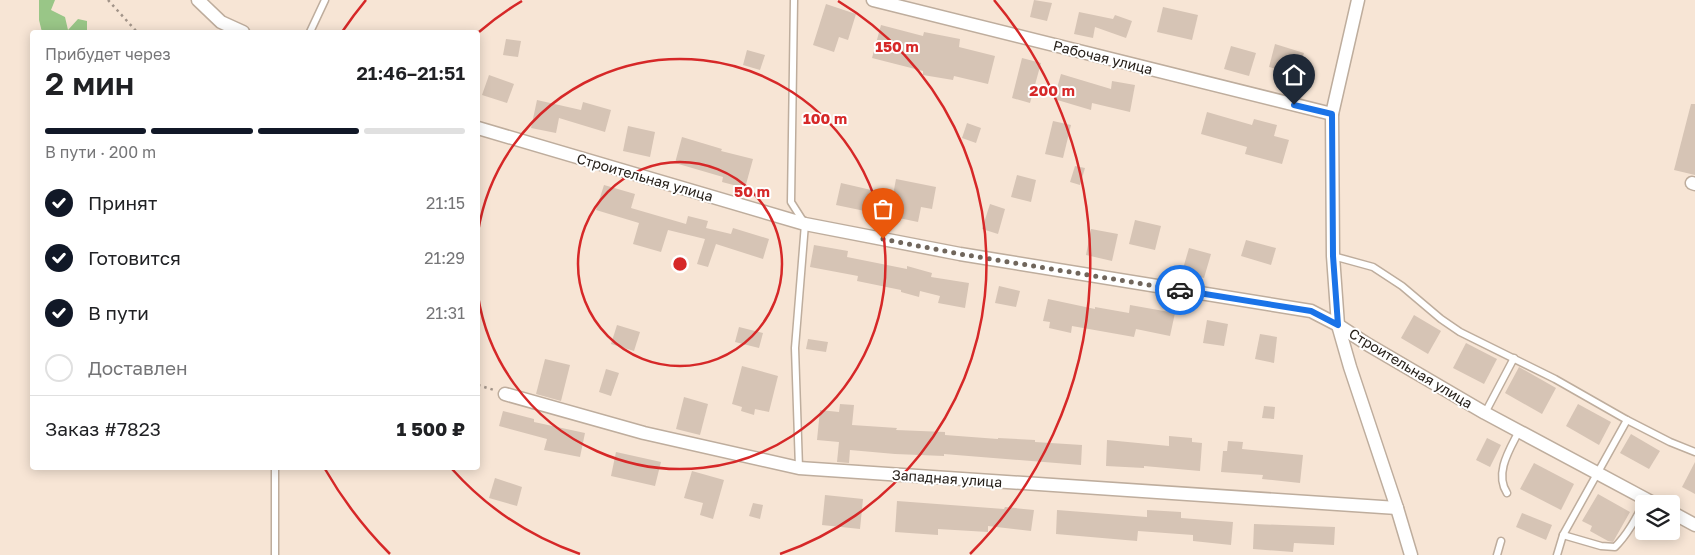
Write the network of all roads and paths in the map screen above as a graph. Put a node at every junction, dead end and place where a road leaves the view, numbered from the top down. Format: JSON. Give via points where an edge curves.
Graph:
{"nodes":[{"id":1,"x":108,"y":0,"type":"edge"},
{"id":2,"x":198,"y":0,"type":"edge"},
{"id":3,"x":325,"y":0,"type":"edge"},
{"id":4,"x":794,"y":0,"type":"edge"},
{"id":5,"x":873,"y":0,"type":"edge"},
{"id":6,"x":1358,"y":0,"type":"edge"},
{"id":7,"x":135,"y":30,"type":"edge"},
{"id":8,"x":239,"y":30,"type":"edge"},
{"id":9,"x":311,"y":30,"type":"edge"},
{"id":10,"x":1332,"y":114,"type":"junction"},
{"id":11,"x":480,"y":129,"type":"edge"},
{"id":12,"x":805,"y":224,"type":"junction"},
{"id":13,"x":1333,"y":256,"type":"junction"},
{"id":14,"x":1338,"y":325,"type":"junction"},
{"id":15,"x":1514,"y":358,"type":"junction"},
{"id":16,"x":480,"y":386,"type":"edge"},
{"id":17,"x":505,"y":394,"type":"joint"},
{"id":18,"x":1485,"y":412,"type":"junction"},
{"id":19,"x":1627,"y":420,"type":"junction"},
{"id":20,"x":1519,"y":431,"type":"junction"},
{"id":21,"x":1695,"y":452,"type":"edge"},
{"id":22,"x":799,"y":468,"type":"junction"},
{"id":23,"x":275,"y":470,"type":"edge"},
{"id":24,"x":1598,"y":473,"type":"junction"},
{"id":25,"x":1507,"y":493,"type":"dead end"},
{"id":26,"x":1640,"y":495,"type":"edge"},
{"id":27,"x":1396,"y":508,"type":"junction"},
{"id":28,"x":1680,"y":517,"type":"edge"},
{"id":29,"x":1635,"y":522,"type":"edge"},
{"id":30,"x":1695,"y":525,"type":"edge"},
{"id":31,"x":1564,"y":535,"type":"junction"},
{"id":32,"x":1501,"y":541,"type":"dead end"},
{"id":33,"x":275,"y":555,"type":"edge"},
{"id":34,"x":1410,"y":555,"type":"edge"},
{"id":35,"x":1497,"y":555,"type":"edge"},
{"id":36,"x":1557,"y":555,"type":"edge"}],
"edges":[{"from":1,"to":7,"type":"path"},
{"from":2,"to":8,"type":"street","via":[[221,22]]},
{"from":3,"to":9,"type":"lane"},
{"from":4,"to":12,"type":"lane","via":[[791,202]]},
{"from":5,"to":10,"type":"street","name":"Рабочая улица"},
{"from":6,"to":10,"type":"street"},
{"from":10,"to":13,"type":"street"},
{"from":11,"to":12,"type":"street","name":"Строительная улица"},
{"from":12,"to":14,"type":"street","name":"Строительная улица","via":[[960,254],[1311,311]]},
{"from":12,"to":22,"type":"lane","via":[[794,348]]},
{"from":13,"to":14,"type":"street"},
{"from":13,"to":15,"type":"lane","via":[[1373,267],[1460,332]]},
{"from":14,"to":18,"type":"street","name":"Строительная улица"},
{"from":14,"to":27,"type":"street"},
{"from":15,"to":18,"type":"lane"},
{"from":15,"to":19,"type":"lane"},
{"from":16,"to":17,"type":"path"},
{"from":17,"to":22,"type":"street","name":"Западная улица","via":[[644,433]]},
{"from":18,"to":20,"type":"street","name":"Строительная улица"},
{"from":19,"to":21,"type":"lane"},
{"from":19,"to":24,"type":"lane"},
{"from":20,"to":24,"type":"street","name":"Строительная улица"},
{"from":20,"to":25,"type":"lane","via":[[1501,476]]},
{"from":22,"to":27,"type":"street","name":"Западная улица"},
{"from":23,"to":33,"type":"lane"},
{"from":24,"to":26,"type":"street","name":"Строительная улица"},
{"from":24,"to":31,"type":"lane"},
{"from":27,"to":34,"type":"street"},
{"from":28,"to":30,"type":"street"},
{"from":29,"to":31,"type":"lane","via":[[1615,547]]},
{"from":31,"to":36,"type":"lane"},
{"from":32,"to":35,"type":"lane"}]}
